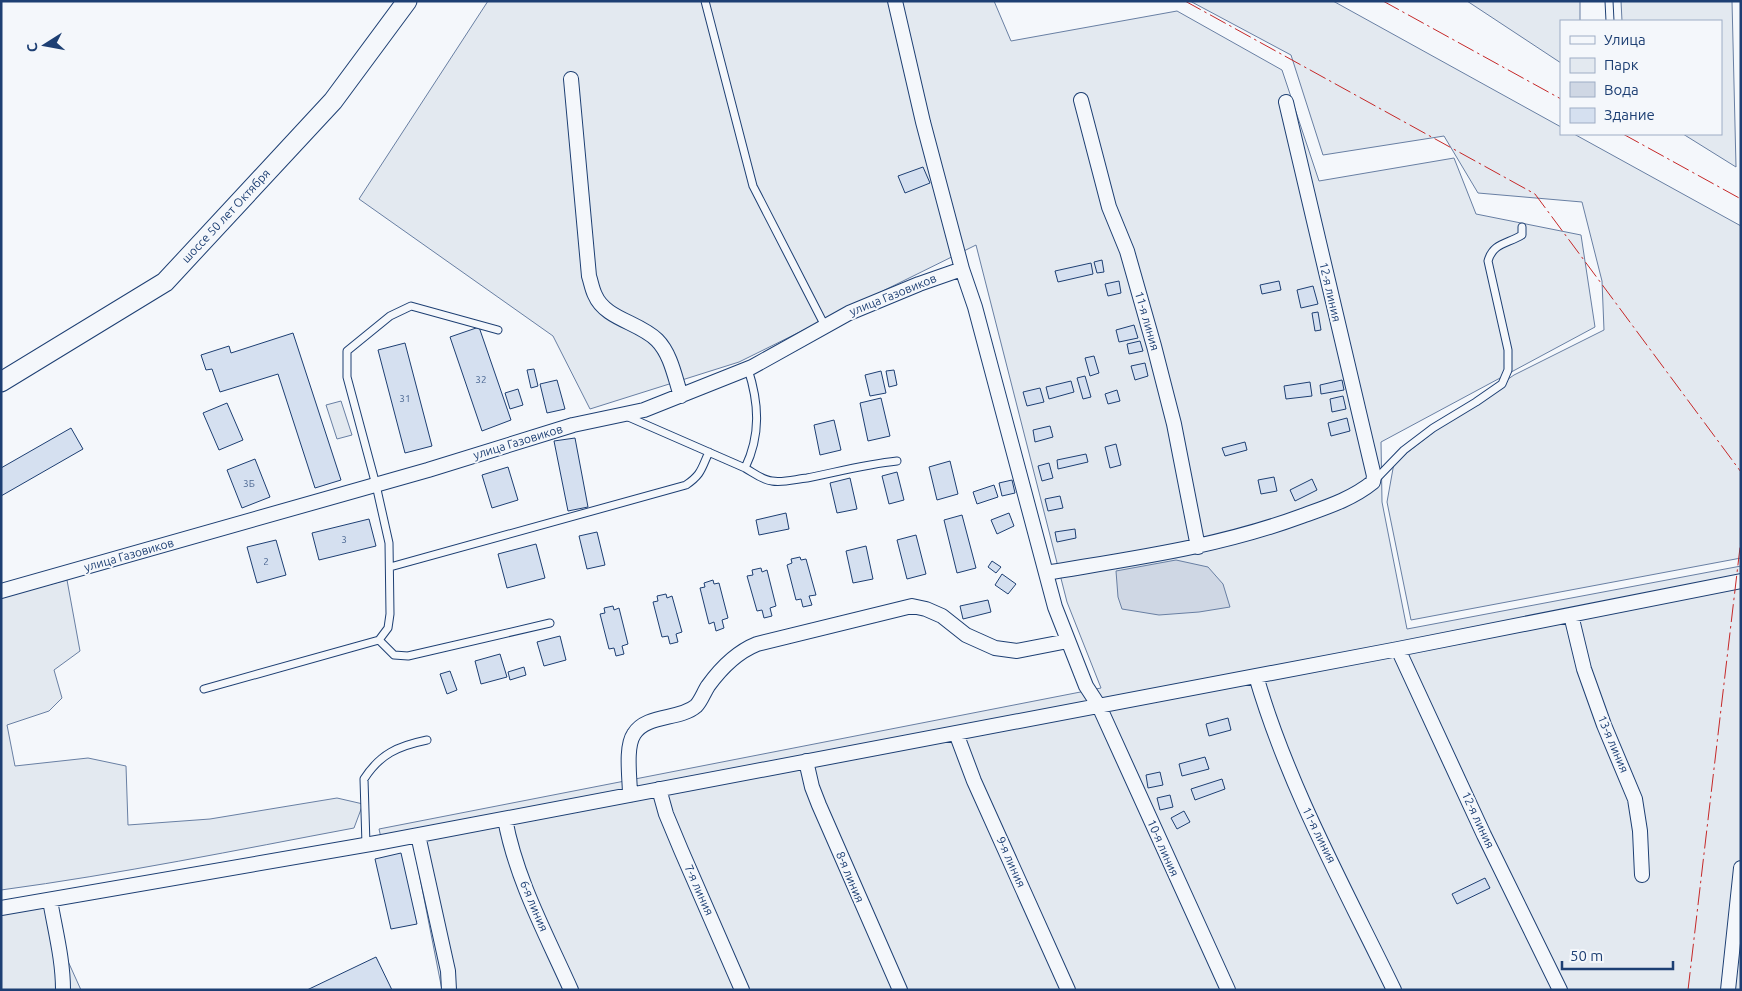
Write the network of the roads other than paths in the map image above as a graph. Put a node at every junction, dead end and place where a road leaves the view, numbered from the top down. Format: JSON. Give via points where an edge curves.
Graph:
{"nodes":[{"id":1,"x":407,"y":1,"type":"edge"},
{"id":2,"x":705,"y":1,"type":"edge"},
{"id":3,"x":895,"y":1,"type":"edge"},
{"id":4,"x":1609,"y":1,"type":"edge"},
{"id":5,"x":1610,"y":20,"type":"edge"},
{"id":6,"x":571,"y":79,"type":"dead end"},
{"id":7,"x":1082,"y":100,"type":"dead end"},
{"id":8,"x":1286,"y":102,"type":"dead end"},
{"id":9,"x":1522,"y":226,"type":"dead end"},
{"id":10,"x":962,"y":269,"type":"junction"},
{"id":11,"x":825,"y":326,"type":"junction"},
{"id":12,"x":498,"y":330,"type":"dead end"},
{"id":13,"x":748,"y":369,"type":"junction"},
{"id":14,"x":1,"y":382,"type":"edge"},
{"id":15,"x":681,"y":396,"type":"junction"},
{"id":16,"x":623,"y":415,"type":"junction"},
{"id":17,"x":709,"y":452,"type":"junction"},
{"id":18,"x":897,"y":461,"type":"dead end"},
{"id":19,"x":745,"y":468,"type":"junction"},
{"id":20,"x":1373,"y":482,"type":"junction"},
{"id":21,"x":376,"y":485,"type":"junction"},
{"id":22,"x":1198,"y":546,"type":"junction"},
{"id":23,"x":390,"y":567,"type":"junction"},
{"id":24,"x":1046,"y":573,"type":"junction"},
{"id":25,"x":1741,"y":581,"type":"edge"},
{"id":26,"x":1,"y":591,"type":"edge"},
{"id":27,"x":1571,"y":614,"type":"junction"},
{"id":28,"x":550,"y":623,"type":"dead end"},
{"id":29,"x":379,"y":640,"type":"junction"},
{"id":30,"x":1068,"y":641,"type":"junction"},
{"id":31,"x":1398,"y":649,"type":"junction"},
{"id":32,"x":1256,"y":676,"type":"junction"},
{"id":33,"x":204,"y":689,"type":"dead end"},
{"id":34,"x":1099,"y":706,"type":"junction"},
{"id":35,"x":956,"y":733,"type":"junction"},
{"id":36,"x":427,"y":740,"type":"dead end"},
{"id":37,"x":806,"y":761,"type":"junction"},
{"id":38,"x":660,"y":789,"type":"junction"},
{"id":39,"x":630,"y":795,"type":"junction"},
{"id":40,"x":505,"y":818,"type":"junction"},
{"id":41,"x":418,"y":835,"type":"junction"},
{"id":42,"x":366,"y":845,"type":"junction"},
{"id":43,"x":1741,"y":868,"type":"edge"},
{"id":44,"x":1642,"y":875,"type":"dead end"},
{"id":45,"x":50,"y":900,"type":"junction"},
{"id":46,"x":1,"y":908,"type":"edge"},
{"id":47,"x":62,"y":990,"type":"edge"},
{"id":48,"x":449,"y":990,"type":"edge"},
{"id":49,"x":571,"y":990,"type":"edge"},
{"id":50,"x":742,"y":990,"type":"edge"},
{"id":51,"x":900,"y":990,"type":"edge"},
{"id":52,"x":1068,"y":990,"type":"edge"},
{"id":53,"x":1228,"y":990,"type":"edge"},
{"id":54,"x":1394,"y":990,"type":"edge"},
{"id":55,"x":1560,"y":990,"type":"edge"},
{"id":56,"x":1728,"y":990,"type":"edge"}],
"edges":[{"from":1,"to":14,"type":"street","name":"шоссе 50 лет Октября","via":[[333,101],[165,282]]},
{"from":2,"to":11,"type":"lane","via":[[753,186]]},
{"from":3,"to":10,"type":"street","name":"10-я линия"},
{"from":4,"to":5,"type":"lane"},
{"from":6,"to":15,"type":"street","via":[[590,276],[595,296],[602,306],[657,340],[668,355]]},
{"from":7,"to":22,"type":"street","name":"11-я линия","via":[[1109,207],[1127,250],[1154,346],[1174,424]]},
{"from":8,"to":20,"type":"street","name":"12-я линия"},
{"from":9,"to":20,"type":"lane","via":[[1522,235],[1497,246],[1491,251],[1488,261],[1508,350],[1508,370],[1502,384],[1411,444]]},
{"from":10,"to":11,"type":"street","name":"улица Газовиков","via":[[849,313]]},
{"from":10,"to":24,"type":"street","name":"10-я линия","via":[[978,316]]},
{"from":11,"to":13,"type":"street","name":"улица Газовиков"},
{"from":12,"to":21,"type":"lane","via":[[411,306],[390,316],[347,351],[347,377]]},
{"from":13,"to":15,"type":"street","name":"улица Газовиков"},
{"from":13,"to":19,"type":"lane","via":[[756,397],[757,422],[753,451]]},
{"from":15,"to":16,"type":"street","name":"улица Газовиков"},
{"from":16,"to":17,"type":"lane"},
{"from":16,"to":21,"type":"street","name":"улица Газовиков","via":[[573,425]]},
{"from":17,"to":19,"type":"lane"},
{"from":17,"to":23,"type":"lane","via":[[701,472],[686,485]]},
{"from":18,"to":19,"type":"lane","via":[[772,481]]},
{"from":20,"to":22,"type":"street","via":[[1360,493],[1278,525]]},
{"from":21,"to":23,"type":"lane","via":[[389,543]]},
{"from":21,"to":26,"type":"street","name":"улица Газовиков"},
{"from":22,"to":24,"type":"street"},
{"from":23,"to":29,"type":"lane","via":[[388,628]]},
{"from":24,"to":30,"type":"street","name":"10-я линия"},
{"from":25,"to":27,"type":"street"},
{"from":27,"to":31,"type":"street"},
{"from":27,"to":44,"type":"street","name":"13-я линия","via":[[1584,669],[1635,799]]},
{"from":28,"to":29,"type":"lane","via":[[408,656],[394,654]]},
{"from":29,"to":33,"type":"lane"},
{"from":30,"to":34,"type":"street","name":"10-я линия","via":[[1086,686]]},
{"from":30,"to":39,"type":"street","via":[[1017,651],[995,648],[966,635],[942,616],[912,606],[757,644],[736,655],[709,684],[696,705],[682,714],[656,720],[634,732],[629,755]]},
{"from":31,"to":32,"type":"street"},
{"from":31,"to":55,"type":"street","name":"12-я линия"},
{"from":32,"to":34,"type":"street"},
{"from":32,"to":54,"type":"street","name":"11-я линия","via":[[1275,736],[1307,811]]},
{"from":34,"to":35,"type":"street"},
{"from":34,"to":53,"type":"street","name":"10-я линия"},
{"from":35,"to":37,"type":"street"},
{"from":35,"to":52,"type":"street","name":"9-я линия"},
{"from":36,"to":42,"type":"lane","via":[[408,744],[383,756],[364,780]]},
{"from":37,"to":38,"type":"street"},
{"from":37,"to":51,"type":"street","name":"8-я линия","via":[[819,805]]},
{"from":38,"to":39,"type":"street"},
{"from":38,"to":50,"type":"street","name":"7-я линия","via":[[666,814]]},
{"from":39,"to":40,"type":"street"},
{"from":40,"to":41,"type":"street"},
{"from":40,"to":49,"type":"street","name":"6-я линия","via":[[522,879]]},
{"from":41,"to":42,"type":"street"},
{"from":41,"to":48,"type":"street","via":[[448,971]]},
{"from":42,"to":45,"type":"street"},
{"from":43,"to":56,"type":"street"},
{"from":45,"to":46,"type":"street"},
{"from":45,"to":47,"type":"street","via":[[61,954]]}]}
